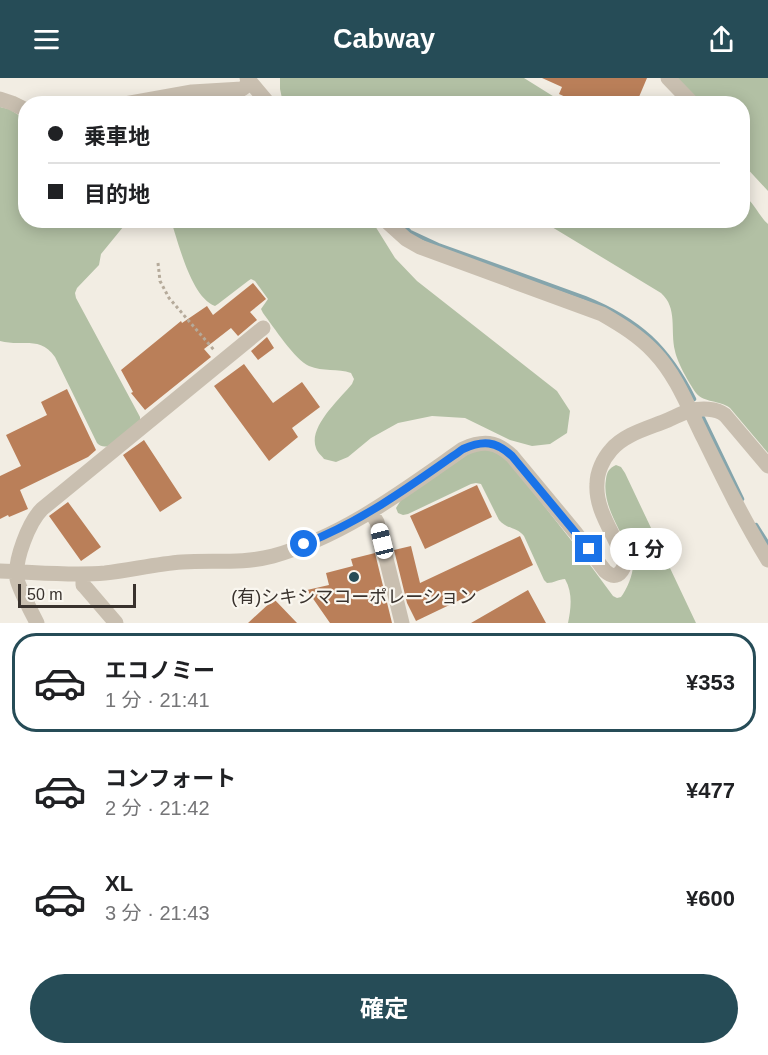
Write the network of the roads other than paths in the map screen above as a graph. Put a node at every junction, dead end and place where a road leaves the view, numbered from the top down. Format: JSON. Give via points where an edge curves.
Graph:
{"nodes":[{"id":1,"x":668,"y":78,"type":"edge"},
{"id":2,"x":248,"y":80,"type":"edge"},
{"id":3,"x":169,"y":96,"type":"edge"},
{"id":4,"x":262,"y":96,"type":"edge"},
{"id":5,"x":685,"y":96,"type":"edge"},
{"id":6,"x":0,"y":99,"type":"edge"},
{"id":7,"x":18,"y":105,"type":"edge"},
{"id":8,"x":394,"y":228,"type":"edge"},
{"id":9,"x":263,"y":328,"type":"dead end"},
{"id":10,"x":690,"y":411,"type":"junction"},
{"id":11,"x":768,"y":466,"type":"edge"},
{"id":12,"x":371,"y":512,"type":"junction"},
{"id":13,"x":768,"y":560,"type":"edge"},
{"id":14,"x":0,"y":571,"type":"edge"},
{"id":15,"x":18,"y":571,"type":"junction"},
{"id":16,"x":83,"y":574,"type":"junction"},
{"id":17,"x":37,"y":623,"type":"edge"},
{"id":18,"x":116,"y":623,"type":"edge"},
{"id":19,"x":402,"y":623,"type":"edge"}],
"edges":[{"from":1,"to":5,"type":"street"},
{"from":2,"to":3,"type":"street","via":[[242,89]]},
{"from":2,"to":4,"type":"street"},
{"from":6,"to":7,"type":"street"},
{"from":8,"to":10,"type":"street","via":[[420,247],[582,306],[621,325],[655,353]]},
{"from":9,"to":15,"type":"street","via":[[42,508],[18,559]]},
{"from":10,"to":11,"type":"street","via":[[719,410]]},
{"from":10,"to":12,"type":"street","via":[[621,441],[604,460],[597,484],[598,497],[625,562],[624,569],[614,576],[605,571],[512,456],[494,444],[463,449]]},
{"from":10,"to":13,"type":"street"},
{"from":12,"to":16,"type":"street","via":[[317,539],[254,560],[164,563]]},
{"from":12,"to":19,"type":"street","via":[[377,522]]},
{"from":14,"to":15,"type":"street"},
{"from":15,"to":16,"type":"street"},
{"from":15,"to":17,"type":"street","via":[[17,580]]},
{"from":16,"to":18,"type":"street","via":[[83,585]]}]}
